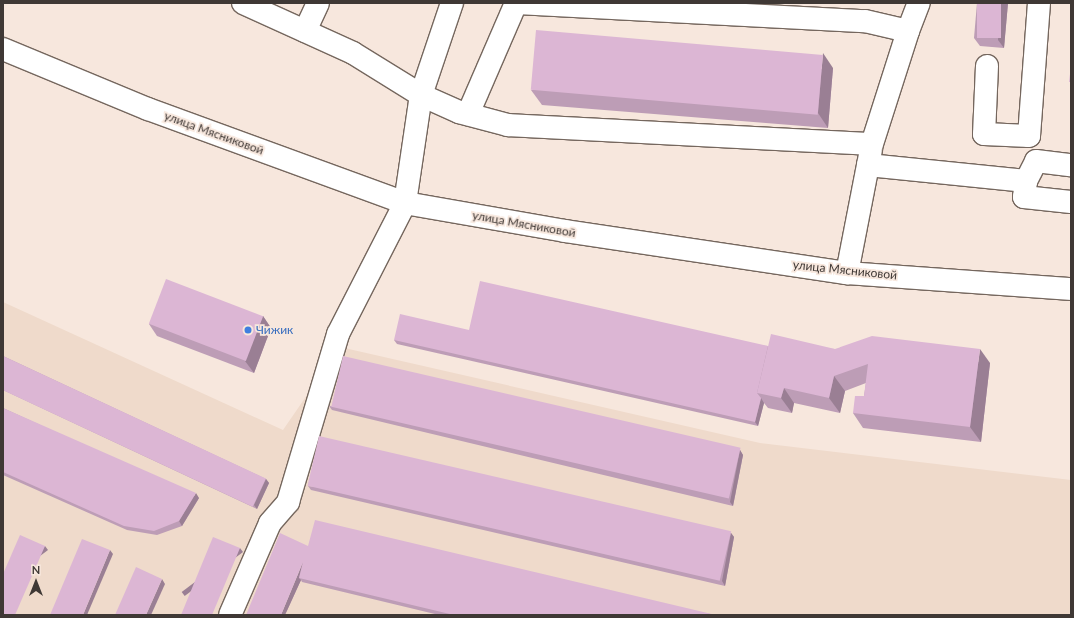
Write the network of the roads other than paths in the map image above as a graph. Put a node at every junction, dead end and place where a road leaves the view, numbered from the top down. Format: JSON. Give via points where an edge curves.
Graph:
{"nodes":[{"id":1,"x":243,"y":3,"type":"edge"},
{"id":2,"x":318,"y":3,"type":"edge"},
{"id":3,"x":452,"y":3,"type":"edge"},
{"id":4,"x":517,"y":3,"type":"edge"},
{"id":5,"x":919,"y":3,"type":"edge"},
{"id":6,"x":1039,"y":3,"type":"edge"},
{"id":7,"x":305,"y":31,"type":"junction"},
{"id":8,"x":908,"y":31,"type":"junction"},
{"id":9,"x":3,"y":49,"type":"edge"},
{"id":10,"x":987,"y":66,"type":"dead end"},
{"id":11,"x":421,"y":95,"type":"junction"},
{"id":12,"x":468,"y":114,"type":"junction"},
{"id":13,"x":870,"y":154,"type":"junction"},
{"id":14,"x":1071,"y":166,"type":"edge"},
{"id":15,"x":1026,"y":181,"type":"junction"},
{"id":16,"x":1071,"y":202,"type":"edge"},
{"id":17,"x":405,"y":203,"type":"junction"},
{"id":18,"x":847,"y":272,"type":"junction"},
{"id":19,"x":1071,"y":289,"type":"edge"},
{"id":20,"x":230,"y":615,"type":"edge"}],
"edges":[{"from":1,"to":7,"type":"street"},
{"from":2,"to":7,"type":"street"},
{"from":3,"to":11,"type":"street"},
{"from":4,"to":8,"type":"street","via":[[865,21]]},
{"from":4,"to":12,"type":"street"},
{"from":5,"to":8,"type":"street"},
{"from":6,"to":10,"type":"street","via":[[1029,136],[984,134]]},
{"from":7,"to":11,"type":"street","via":[[353,53]]},
{"from":8,"to":13,"type":"street"},
{"from":9,"to":17,"type":"street","name":"улица Мясниковой","via":[[148,109]]},
{"from":11,"to":12,"type":"street"},
{"from":11,"to":17,"type":"street"},
{"from":12,"to":13,"type":"street","via":[[508,125]]},
{"from":13,"to":15,"type":"street"},
{"from":13,"to":18,"type":"street"},
{"from":14,"to":15,"type":"street","via":[[1036,161]]},
{"from":15,"to":16,"type":"street","via":[[1024,197]]},
{"from":17,"to":18,"type":"street","name":"улица Мясниковой","via":[[565,231]]},
{"from":17,"to":20,"type":"street","via":[[338,334],[288,502],[270,522]]},
{"from":18,"to":19,"type":"street","name":"улица Мясниковой"}]}
